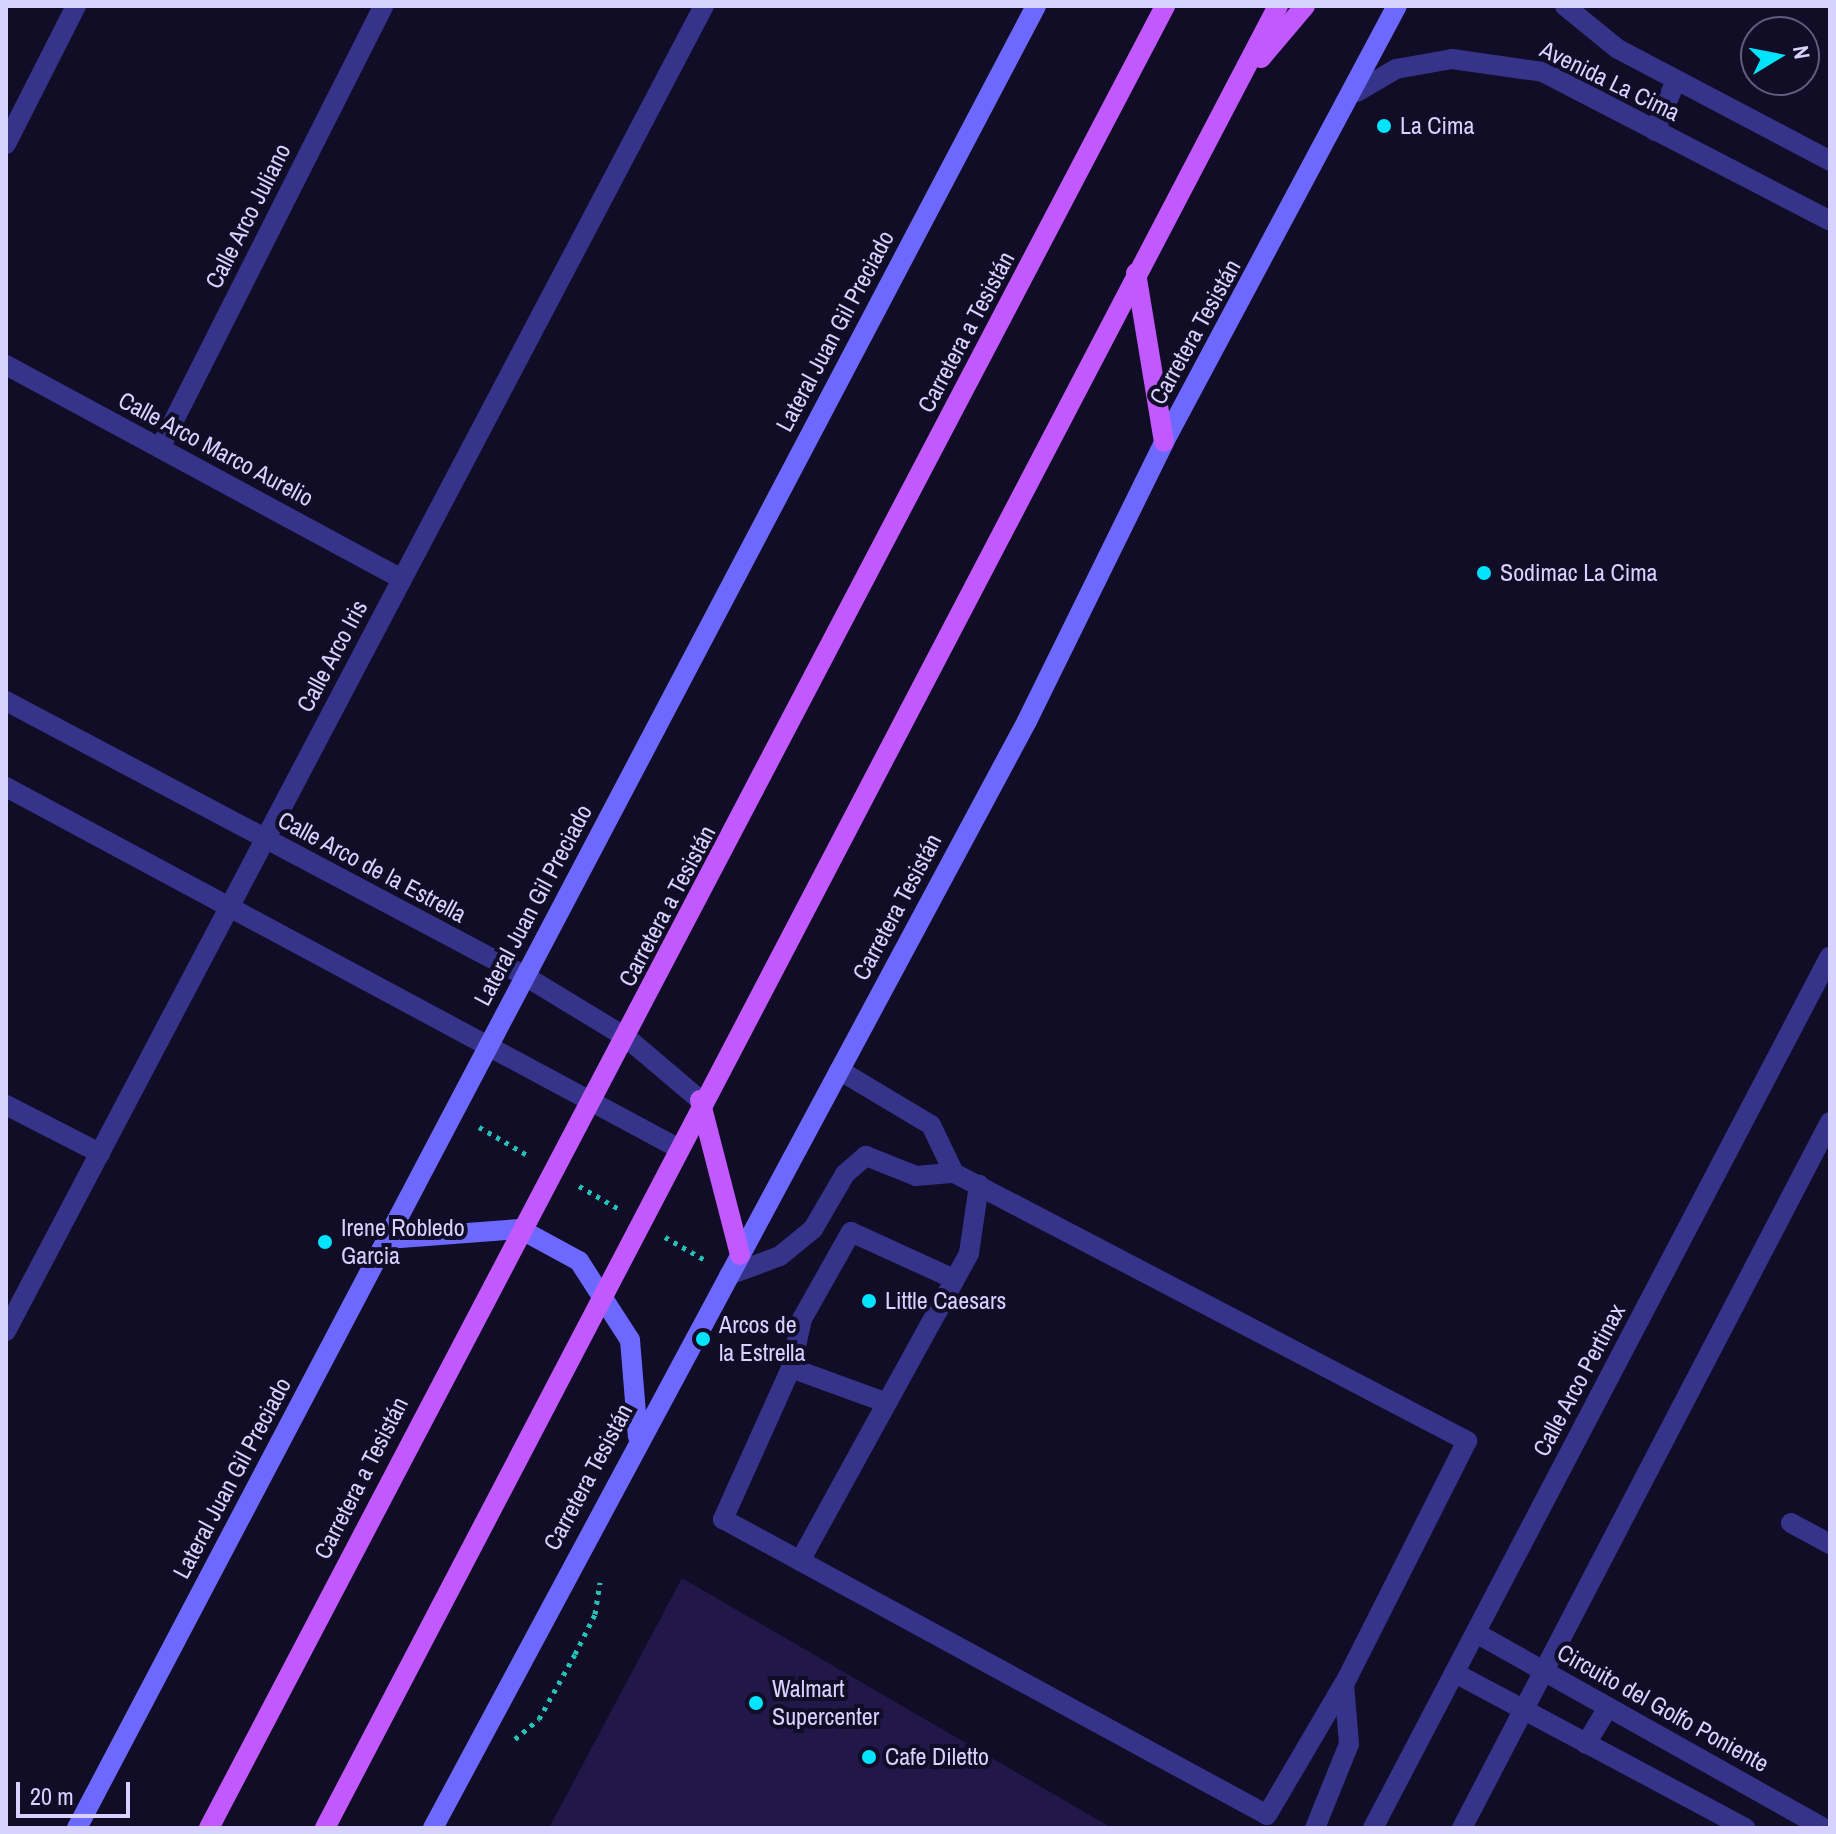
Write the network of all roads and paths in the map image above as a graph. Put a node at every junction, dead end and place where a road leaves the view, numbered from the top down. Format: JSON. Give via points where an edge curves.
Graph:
{"nodes":[{"id":1,"x":76,"y":6,"type":"edge"},
{"id":2,"x":383,"y":6,"type":"edge"},
{"id":3,"x":704,"y":6,"type":"edge"},
{"id":4,"x":1036,"y":6,"type":"edge"},
{"id":5,"x":1165,"y":6,"type":"edge"},
{"id":6,"x":1278,"y":6,"type":"edge"},
{"id":7,"x":1305,"y":6,"type":"edge"},
{"id":8,"x":1397,"y":6,"type":"edge"},
{"id":9,"x":1565,"y":6,"type":"edge"},
{"id":10,"x":1676,"y":80,"type":"junction"},
{"id":11,"x":1237,"y":85,"type":"junction"},
{"id":12,"x":1357,"y":92,"type":"junction"},
{"id":13,"x":1655,"y":131,"type":"junction"},
{"id":14,"x":6,"y":144,"type":"edge"},
{"id":15,"x":1830,"y":161,"type":"edge"},
{"id":16,"x":1830,"y":221,"type":"edge"},
{"id":17,"x":1136,"y":273,"type":"junction"},
{"id":18,"x":6,"y":365,"type":"edge"},
{"id":19,"x":1164,"y":442,"type":"junction"},
{"id":20,"x":160,"y":448,"type":"junction"},
{"id":21,"x":402,"y":579,"type":"junction"},
{"id":22,"x":6,"y":701,"type":"edge"},
{"id":23,"x":6,"y":787,"type":"edge"},
{"id":24,"x":265,"y":839,"type":"junction"},
{"id":25,"x":230,"y":905,"type":"junction"},
{"id":26,"x":1830,"y":956,"type":"edge"},
{"id":27,"x":525,"y":976,"type":"junction"},
{"id":28,"x":627,"y":1038,"type":"junction"},
{"id":29,"x":490,"y":1044,"type":"junction"},
{"id":30,"x":839,"y":1070,"type":"junction"},
{"id":31,"x":592,"y":1099,"type":"junction"},
{"id":32,"x":700,"y":1100,"type":"junction"},
{"id":33,"x":6,"y":1105,"type":"edge"},
{"id":34,"x":454,"y":1112,"type":"junction"},
{"id":35,"x":1830,"y":1122,"type":"edge"},
{"id":36,"x":676,"y":1147,"type":"junction"},
{"id":37,"x":100,"y":1153,"type":"junction"},
{"id":38,"x":555,"y":1172,"type":"junction"},
{"id":39,"x":954,"y":1173,"type":"junction"},
{"id":40,"x":979,"y":1185,"type":"junction"},
{"id":41,"x":638,"y":1221,"type":"junction"},
{"id":42,"x":520,"y":1229,"type":"junction"},
{"id":43,"x":387,"y":1239,"type":"junction"},
{"id":44,"x":740,"y":1255,"type":"junction"},
{"id":45,"x":729,"y":1275,"type":"junction"},
{"id":46,"x":954,"y":1279,"type":"junction"},
{"id":47,"x":601,"y":1292,"type":"junction"},
{"id":48,"x":6,"y":1331,"type":"edge"},
{"id":49,"x":791,"y":1368,"type":"junction"},
{"id":50,"x":887,"y":1403,"type":"junction"},
{"id":51,"x":638,"y":1437,"type":"junction"},
{"id":52,"x":1791,"y":1523,"type":"dead end"},
{"id":53,"x":1830,"y":1544,"type":"edge"},
{"id":54,"x":800,"y":1561,"type":"junction"},
{"id":55,"x":1476,"y":1633,"type":"junction"},
{"id":56,"x":1545,"y":1672,"type":"junction"},
{"id":57,"x":1455,"y":1673,"type":"junction"},
{"id":58,"x":1344,"y":1684,"type":"junction"},
{"id":59,"x":1608,"y":1707,"type":"junction"},
{"id":60,"x":1524,"y":1711,"type":"junction"},
{"id":61,"x":1586,"y":1744,"type":"junction"},
{"id":62,"x":1798,"y":1822,"type":"edge"},
{"id":63,"x":77,"y":1828,"type":"edge"},
{"id":64,"x":209,"y":1828,"type":"edge"},
{"id":65,"x":325,"y":1828,"type":"edge"},
{"id":66,"x":433,"y":1828,"type":"edge"},
{"id":67,"x":1315,"y":1828,"type":"edge"},
{"id":68,"x":1373,"y":1828,"type":"edge"},
{"id":69,"x":1462,"y":1828,"type":"edge"},
{"id":70,"x":1745,"y":1828,"type":"edge"},
{"id":71,"x":1824,"y":1828,"type":"edge"}],
"edges":[{"from":1,"to":14,"type":"street"},
{"from":2,"to":20,"type":"street","name":"Calle Arco Juliano"},
{"from":3,"to":21,"type":"street","name":"Calle Arco Iris"},
{"from":4,"to":27,"type":"main road","name":"Lateral Juan Gil Preciado"},
{"from":5,"to":28,"type":"main road","name":"Carretera a Tesistán"},
{"from":6,"to":11,"type":"main road"},
{"from":7,"to":11,"type":"main road"},
{"from":8,"to":12,"type":"main road","name":"Carretera Tesistán"},
{"from":9,"to":10,"type":"street","name":"Avenida La Cima","via":[[1618,49]]},
{"from":10,"to":13,"type":"street"},
{"from":10,"to":15,"type":"street","name":"Avenida La Cima"},
{"from":11,"to":17,"type":"main road"},
{"from":12,"to":13,"type":"street","name":"Avenida La Cima","via":[[1396,69],[1499,61],[1543,72]]},
{"from":12,"to":19,"type":"main road","name":"Carretera Tesistán"},
{"from":13,"to":16,"type":"street","name":"Avenida La Cima"},
{"from":17,"to":19,"type":"main road"},
{"from":17,"to":32,"type":"main road"},
{"from":18,"to":20,"type":"street","name":"Calle Arco Marco Aurelio"},
{"from":19,"to":30,"type":"main road","name":"Carretera Tesistán","via":[[1027,721]]},
{"from":20,"to":21,"type":"street","name":"Calle Arco Marco Aurelio"},
{"from":21,"to":24,"type":"street","name":"Calle Arco Iris"},
{"from":22,"to":24,"type":"street","name":"Calle Arco de la Estrella"},
{"from":23,"to":25,"type":"street"},
{"from":24,"to":25,"type":"street","name":"Calle Arco Iris"},
{"from":24,"to":27,"type":"street","name":"Calle Arco de la Estrella"},
{"from":25,"to":29,"type":"street"},
{"from":25,"to":37,"type":"street","name":"Calle Arco Iris"},
{"from":26,"to":55,"type":"street","name":"Calle Arco Pertinax"},
{"from":27,"to":28,"type":"street","name":"Calle Arco de la Estrella"},
{"from":27,"to":29,"type":"main road","name":"Lateral Juan Gil Preciado"},
{"from":28,"to":31,"type":"main road","name":"Carretera a Tesistán"},
{"from":28,"to":32,"type":"street","name":"Calle Arco de la Estrella"},
{"from":29,"to":31,"type":"street"},
{"from":29,"to":34,"type":"main road","name":"Lateral Juan Gil Preciado"},
{"from":30,"to":39,"type":"street","via":[[931,1125]]},
{"from":30,"to":44,"type":"main road","name":"Carretera Tesistán"},
{"from":31,"to":36,"type":"street"},
{"from":31,"to":38,"type":"main road","name":"Carretera a Tesistán"},
{"from":32,"to":36,"type":"main road"},
{"from":32,"to":44,"type":"main road"},
{"from":33,"to":37,"type":"street"},
{"from":34,"to":38,"type":"path"},
{"from":34,"to":43,"type":"main road","name":"Lateral Juan Gil Preciado"},
{"from":35,"to":56,"type":"street"},
{"from":36,"to":41,"type":"main road"},
{"from":37,"to":48,"type":"street","name":"Calle Arco Iris"},
{"from":38,"to":41,"type":"path"},
{"from":38,"to":42,"type":"main road","name":"Carretera a Tesistán"},
{"from":39,"to":40,"type":"street"},
{"from":39,"to":45,"type":"street","via":[[916,1176],[866,1156],[845,1174],[813,1229],[780,1256]]},
{"from":40,"to":46,"type":"street","via":[[969,1253]]},
{"from":40,"to":58,"type":"street","via":[[1467,1441]]},
{"from":41,"to":45,"type":"path"},
{"from":41,"to":47,"type":"main road"},
{"from":42,"to":43,"type":"main road"},
{"from":42,"to":47,"type":"main road","via":[[579,1261]]},
{"from":42,"to":64,"type":"main road","name":"Carretera a Tesistán"},
{"from":43,"to":63,"type":"main road","name":"Lateral Juan Gil Preciado"},
{"from":44,"to":45,"type":"main road","name":"Carretera Tesistán"},
{"from":45,"to":51,"type":"main road","name":"Carretera Tesistán"},
{"from":46,"to":49,"type":"street","via":[[851,1232],[802,1319]]},
{"from":46,"to":50,"type":"street"},
{"from":47,"to":51,"type":"main road","via":[[630,1340]]},
{"from":47,"to":65,"type":"main road"},
{"from":49,"to":50,"type":"street"},
{"from":49,"to":54,"type":"street","via":[[723,1519]]},
{"from":50,"to":54,"type":"street"},
{"from":51,"to":66,"type":"main road","name":"Carretera Tesistán"},
{"from":52,"to":53,"type":"street"},
{"from":54,"to":58,"type":"street","via":[[1267,1815]]},
{"from":55,"to":56,"type":"street","name":"Circuito del Golfo Poniente"},
{"from":55,"to":57,"type":"street","name":"Calle Arco Pertinax"},
{"from":56,"to":59,"type":"street","name":"Circuito del Golfo Poniente"},
{"from":56,"to":60,"type":"street"},
{"from":57,"to":60,"type":"street"},
{"from":57,"to":68,"type":"street","name":"Calle Arco Pertinax"},
{"from":58,"to":67,"type":"street","via":[[1349,1744]]},
{"from":59,"to":61,"type":"street"},
{"from":59,"to":62,"type":"street","name":"Circuito del Golfo Poniente"},
{"from":60,"to":61,"type":"street"},
{"from":60,"to":69,"type":"street"},
{"from":61,"to":70,"type":"street"},
{"from":62,"to":71,"type":"street","name":"Circuito del Golfo Poniente"}]}
